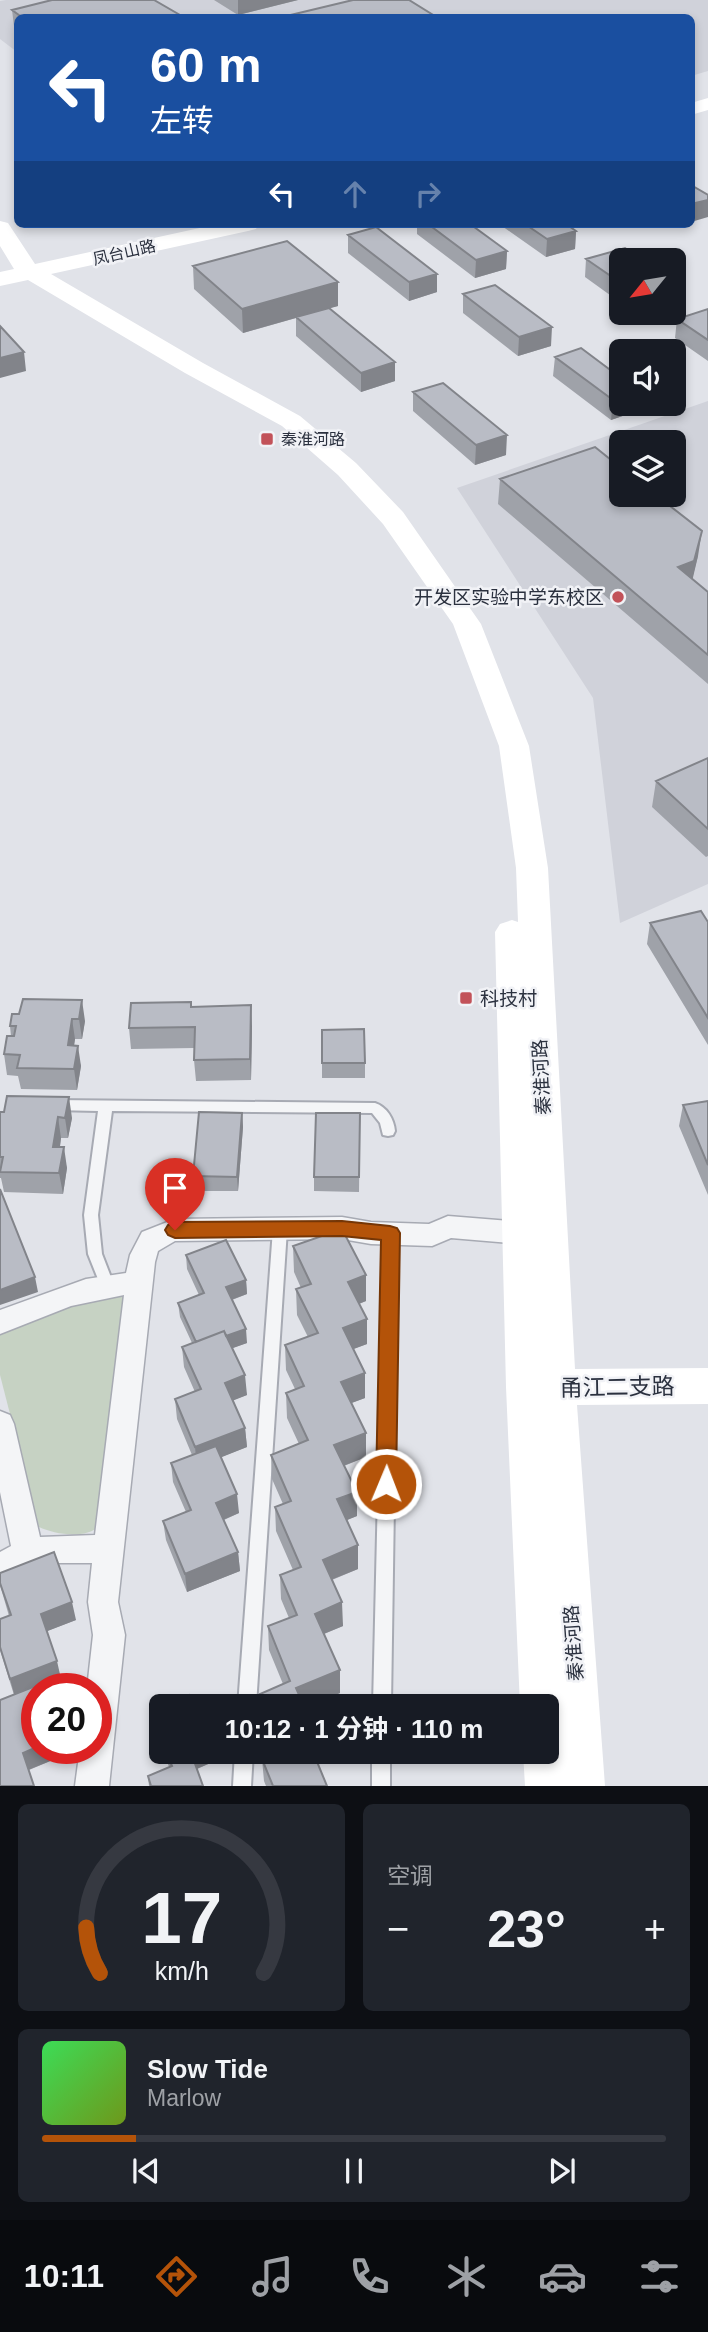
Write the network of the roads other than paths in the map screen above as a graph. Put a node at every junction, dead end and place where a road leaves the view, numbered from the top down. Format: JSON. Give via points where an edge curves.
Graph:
{"nodes":[{"id":1,"x":0,"y":228,"type":"edge"},
{"id":2,"x":199,"y":228,"type":"edge"},
{"id":3,"x":228,"y":228,"type":"edge"},
{"id":4,"x":11,"y":271,"type":"edge"},
{"id":5,"x":40,"y":1105,"type":"edge"},
{"id":6,"x":106,"y":1105,"type":"junction"},
{"id":7,"x":388,"y":1131,"type":"dead end"},
{"id":8,"x":280,"y":1229,"type":"junction"},
{"id":9,"x":390,"y":1233,"type":"junction"},
{"id":10,"x":522,"y":1233,"type":"junction"},
{"id":11,"x":139,"y":1284,"type":"junction"},
{"id":12,"x":107,"y":1285,"type":"junction"},
{"id":13,"x":0,"y":1322,"type":"edge"},
{"id":14,"x":708,"y":1386,"type":"edge"},
{"id":15,"x":541,"y":1387,"type":"junction"},
{"id":16,"x":0,"y":1424,"type":"edge"},
{"id":17,"x":109,"y":1549,"type":"junction"},
{"id":18,"x":28,"y":1553,"type":"junction"},
{"id":19,"x":0,"y":1568,"type":"edge"},
{"id":20,"x":105,"y":1673,"type":"edge"},
{"id":21,"x":248,"y":1694,"type":"edge"},
{"id":22,"x":382,"y":1694,"type":"edge"},
{"id":23,"x":544,"y":1694,"type":"edge"},
{"id":24,"x":94,"y":1764,"type":"edge"},
{"id":25,"x":243,"y":1764,"type":"edge"},
{"id":26,"x":381,"y":1764,"type":"edge"},
{"id":27,"x":548,"y":1764,"type":"edge"},
{"id":28,"x":92,"y":1786,"type":"edge"},
{"id":29,"x":242,"y":1786,"type":"edge"},
{"id":30,"x":380,"y":1786,"type":"edge"},
{"id":31,"x":549,"y":1786,"type":"edge"},
{"id":32,"x":582,"y":1786,"type":"edge"}],
"edges":[{"from":1,"to":4,"type":"main road","name":"秦淮河路"},
{"from":2,"to":4,"type":"main road","name":"凤台山路"},
{"from":3,"to":4,"type":"main road","name":"凤台山路"},
{"from":4,"to":10,"type":"main road","name":"秦淮河路","via":[[280,429],[333,475],[378,524],[449,627],[493,746],[510,866]]},
{"from":4,"to":15,"type":"main road","name":"秦淮河路","via":[[290,421],[347,469],[393,518],[467,624],[514,746],[531,868]]},
{"from":5,"to":6,"type":"lane"},
{"from":6,"to":7,"type":"lane","via":[[375,1108],[387,1121]]},
{"from":6,"to":12,"type":"lane","via":[[91,1215],[95,1254]]},
{"from":8,"to":9,"type":"street"},
{"from":8,"to":11,"type":"street","via":[[159,1234],[146,1244]]},
{"from":8,"to":21,"type":"lane"},
{"from":9,"to":10,"type":"street","via":[[432,1235],[448,1227]]},
{"from":9,"to":22,"type":"lane"},
{"from":10,"to":15,"type":"main road","name":"秦淮河路"},
{"from":11,"to":12,"type":"street"},
{"from":11,"to":17,"type":"street"},
{"from":12,"to":13,"type":"street"},
{"from":14,"to":15,"type":"main road","name":"甬江二支路"},
{"from":15,"to":23,"type":"main road","name":"秦淮河路"},
{"from":15,"to":32,"type":"main road","name":"秦淮河路"},
{"from":16,"to":18,"type":"street"},
{"from":17,"to":18,"type":"street"},
{"from":17,"to":20,"type":"street","via":[[103,1602],[109,1635]]},
{"from":18,"to":19,"type":"street"},
{"from":24,"to":28,"type":"street"},
{"from":25,"to":29,"type":"lane"},
{"from":26,"to":30,"type":"lane"},
{"from":27,"to":31,"type":"main road"}]}
